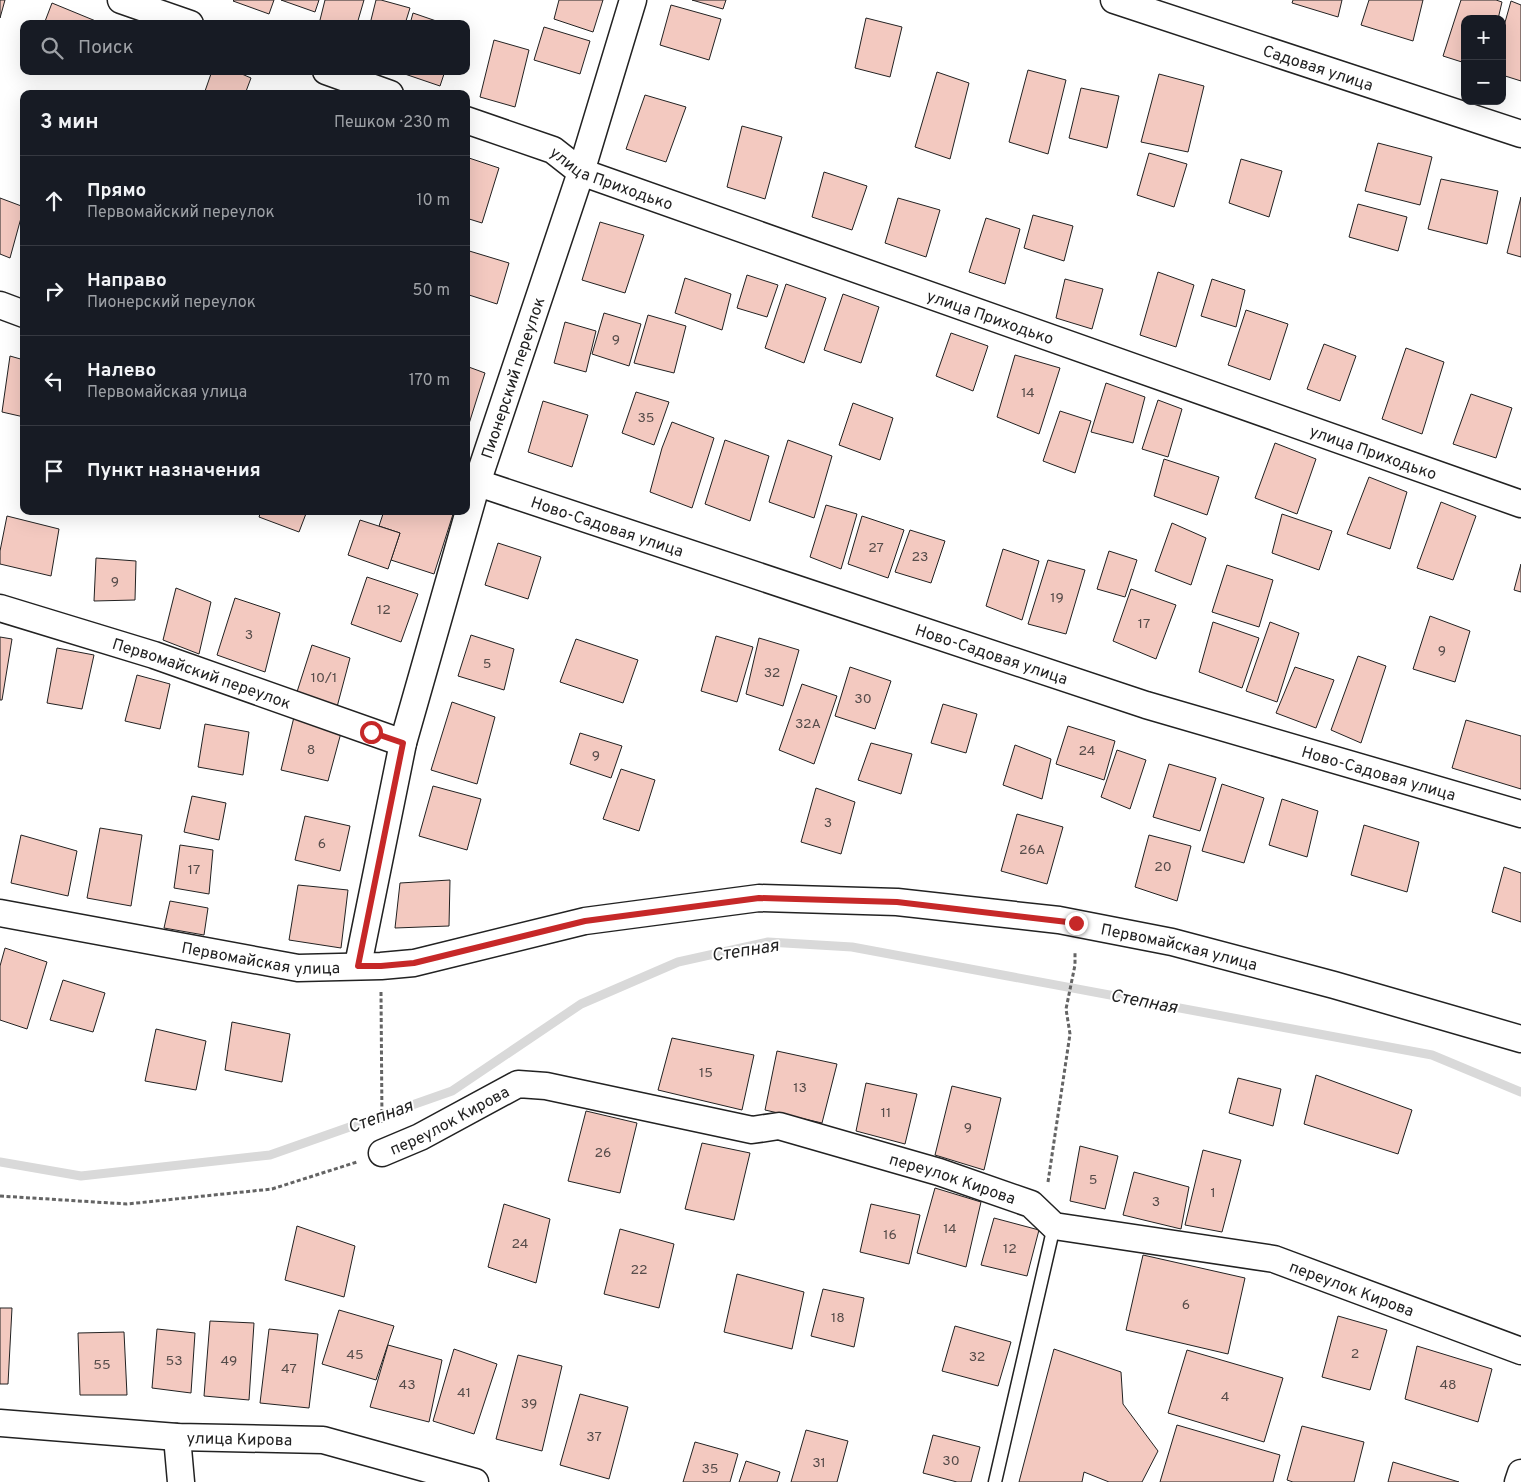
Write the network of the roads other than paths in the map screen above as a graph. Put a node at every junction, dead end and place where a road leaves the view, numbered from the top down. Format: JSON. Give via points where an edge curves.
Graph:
{"nodes":[{"id":1,"x":121,"y":0,"type":"edge"},
{"id":2,"x":633,"y":0,"type":"edge"},
{"id":3,"x":1114,"y":0,"type":"edge"},
{"id":4,"x":178,"y":20,"type":"edge"},
{"id":5,"x":337,"y":75,"type":"edge"},
{"id":6,"x":379,"y":90,"type":"edge"},
{"id":7,"x":470,"y":121,"type":"edge"},
{"id":8,"x":1521,"y":134,"type":"edge"},
{"id":9,"x":581,"y":172,"type":"junction"},
{"id":10,"x":0,"y":305,"type":"edge"},
{"id":11,"x":20,"y":312,"type":"edge"},
{"id":12,"x":472,"y":480,"type":"edge"},
{"id":13,"x":1521,"y":504,"type":"edge"},
{"id":14,"x":463,"y":515,"type":"edge"},
{"id":15,"x":0,"y":608,"type":"edge"},
{"id":16,"x":403,"y":743,"type":"junction"},
{"id":17,"x":1521,"y":814,"type":"edge"},
{"id":18,"x":0,"y":913,"type":"edge"},
{"id":19,"x":370,"y":966,"type":"junction"},
{"id":20,"x":1521,"y":1039,"type":"edge"},
{"id":21,"x":382,"y":1153,"type":"road end"},
{"id":22,"x":1048,"y":1220,"type":"junction"},
{"id":23,"x":1521,"y":1351,"type":"edge"},
{"id":24,"x":0,"y":1423,"type":"edge"},
{"id":25,"x":177,"y":1437,"type":"junction"},
{"id":26,"x":1521,"y":1473,"type":"edge"},
{"id":27,"x":181,"y":1482,"type":"edge"},
{"id":28,"x":474,"y":1482,"type":"edge"},
{"id":29,"x":995,"y":1482,"type":"edge"},
{"id":30,"x":1518,"y":1482,"type":"edge"}],
"edges":[{"from":1,"to":4,"type":"street"},
{"from":2,"to":9,"type":"street","name":"Пионерский переулок"},
{"from":3,"to":8,"type":"street","name":"Садовая улица"},
{"from":5,"to":6,"type":"street"},
{"from":7,"to":9,"type":"street","name":"улица Приходько","via":[[553,150]]},
{"from":9,"to":12,"type":"street","name":"Пионерский переулок"},
{"from":9,"to":13,"type":"street","name":"улица Приходько"},
{"from":10,"to":11,"type":"street"},
{"from":12,"to":17,"type":"street","name":"Ново-Садовая улица","via":[[1146,705]]},
{"from":14,"to":16,"type":"street","name":"Пионерский переулок"},
{"from":15,"to":16,"type":"street","name":"Первомайский переулок","via":[[154,655]]},
{"from":16,"to":19,"type":"street","name":"Пионерский переулок"},
{"from":18,"to":19,"type":"street","name":"Первомайская улица","via":[[298,968]]},
{"from":19,"to":20,"type":"street","name":"Первомайская улица","via":[[414,963],[585,921],[759,898],[897,902],[1059,920],[1172,942],[1334,984]]},
{"from":21,"to":22,"type":"street","name":"переулок Кирова","via":[[420,1137],[518,1084],[546,1086],[752,1130],[779,1126],[939,1172],[1030,1204]]},
{"from":22,"to":23,"type":"street","name":"переулок Кирова","via":[[1274,1259]]},
{"from":22,"to":29,"type":"lane"},
{"from":24,"to":25,"type":"street","name":"улица Кирова"},
{"from":25,"to":27,"type":"street"},
{"from":25,"to":28,"type":"street","name":"улица Кирова","via":[[323,1440]]},
{"from":26,"to":30,"type":"street"}]}
